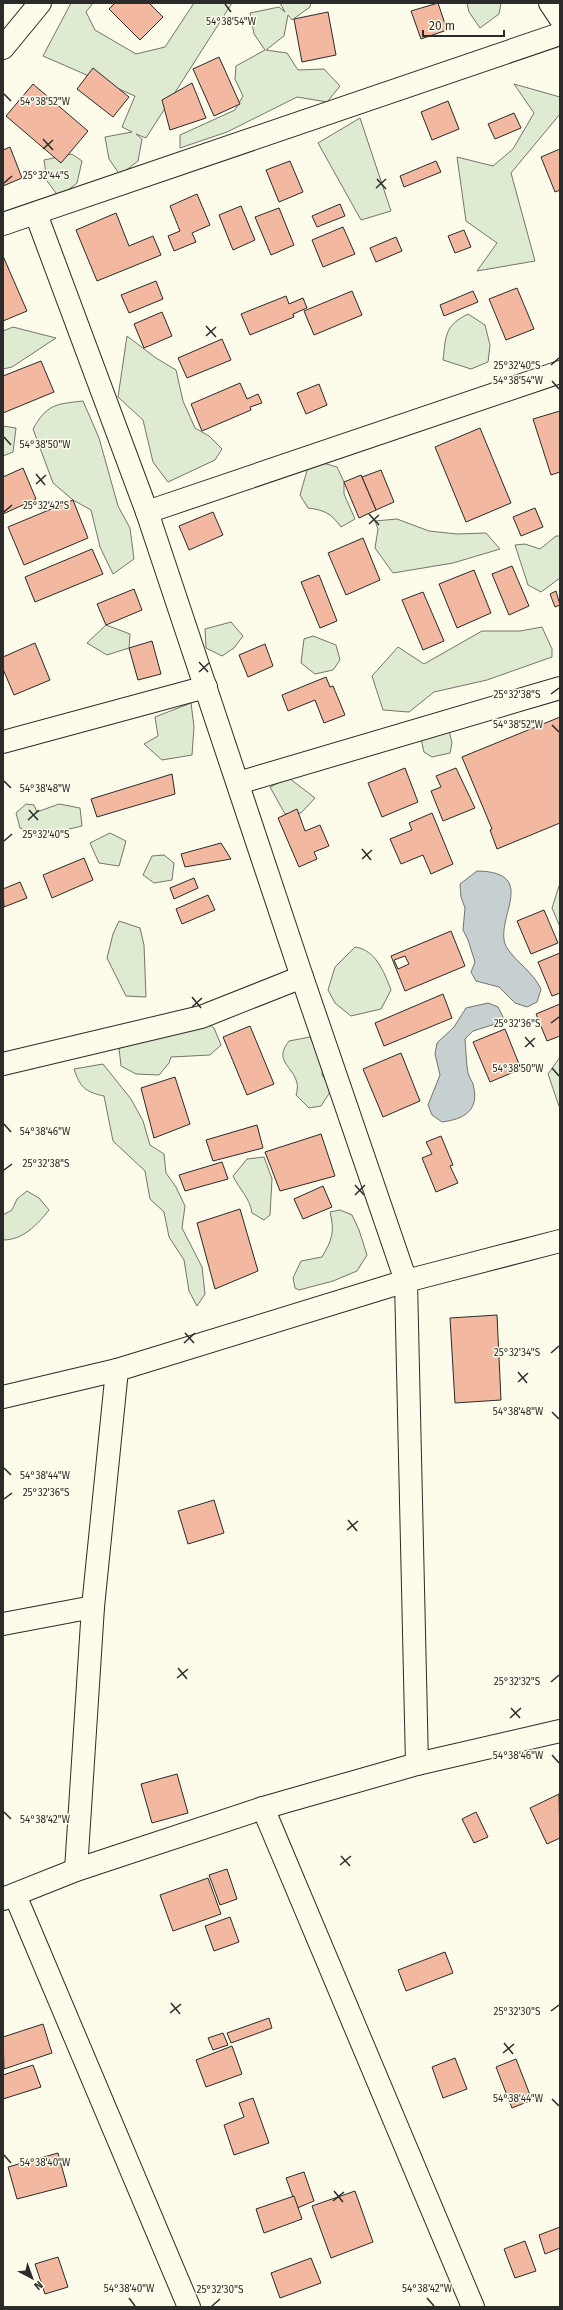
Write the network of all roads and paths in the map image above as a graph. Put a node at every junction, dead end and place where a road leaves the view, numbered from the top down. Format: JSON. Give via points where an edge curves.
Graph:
{"nodes":[{"id":1,"x":40,"y":3,"type":"edge"},
{"id":2,"x":550,"y":3,"type":"edge"},
{"id":3,"x":560,"y":18,"type":"edge"},
{"id":4,"x":560,"y":34,"type":"edge"},
{"id":5,"x":3,"y":48,"type":"edge"},
{"id":6,"x":36,"y":214,"type":"junction"},
{"id":7,"x":3,"y":224,"type":"edge"},
{"id":8,"x":560,"y":372,"type":"edge"},
{"id":9,"x":147,"y":512,"type":"junction"},
{"id":10,"x":206,"y":687,"type":"junction"},
{"id":11,"x":560,"y":688,"type":"edge"},
{"id":12,"x":3,"y":742,"type":"edge"},
{"id":13,"x":238,"y":783,"type":"junction"},
{"id":14,"x":302,"y":977,"type":"junction"},
{"id":15,"x":3,"y":1064,"type":"edge"},
{"id":16,"x":560,"y":1240,"type":"edge"},
{"id":17,"x":406,"y":1281,"type":"junction"},
{"id":18,"x":117,"y":1370,"type":"junction"},
{"id":19,"x":3,"y":1397,"type":"edge"},
{"id":20,"x":93,"y":1607,"type":"junction"},
{"id":21,"x":3,"y":1624,"type":"edge"},
{"id":22,"x":560,"y":1731,"type":"edge"},
{"id":23,"x":417,"y":1764,"type":"junction"},
{"id":24,"x":263,"y":1808,"type":"junction"},
{"id":25,"x":76,"y":1870,"type":"junction"},
{"id":26,"x":9,"y":1897,"type":"edge"},
{"id":27,"x":190,"y":2307,"type":"edge"},
{"id":28,"x":473,"y":2307,"type":"edge"}],
"edges":[{"from":1,"to":5,"type":"street"},
{"from":2,"to":3,"type":"street"},
{"from":4,"to":6,"type":"street"},
{"from":6,"to":7,"type":"street"},
{"from":6,"to":9,"type":"street"},
{"from":8,"to":9,"type":"street"},
{"from":9,"to":10,"type":"street"},
{"from":10,"to":12,"type":"street"},
{"from":10,"to":13,"type":"street"},
{"from":11,"to":13,"type":"street"},
{"from":13,"to":14,"type":"street"},
{"from":14,"to":15,"type":"street","via":[[201,1017]]},
{"from":14,"to":17,"type":"street"},
{"from":16,"to":17,"type":"street"},
{"from":17,"to":18,"type":"street"},
{"from":17,"to":23,"type":"street"},
{"from":18,"to":19,"type":"street"},
{"from":18,"to":20,"type":"street"},
{"from":20,"to":21,"type":"street"},
{"from":20,"to":25,"type":"street"},
{"from":22,"to":23,"type":"street"},
{"from":23,"to":24,"type":"street"},
{"from":24,"to":25,"type":"street"},
{"from":24,"to":28,"type":"street"},
{"from":25,"to":26,"type":"street"},
{"from":26,"to":27,"type":"street"}]}
